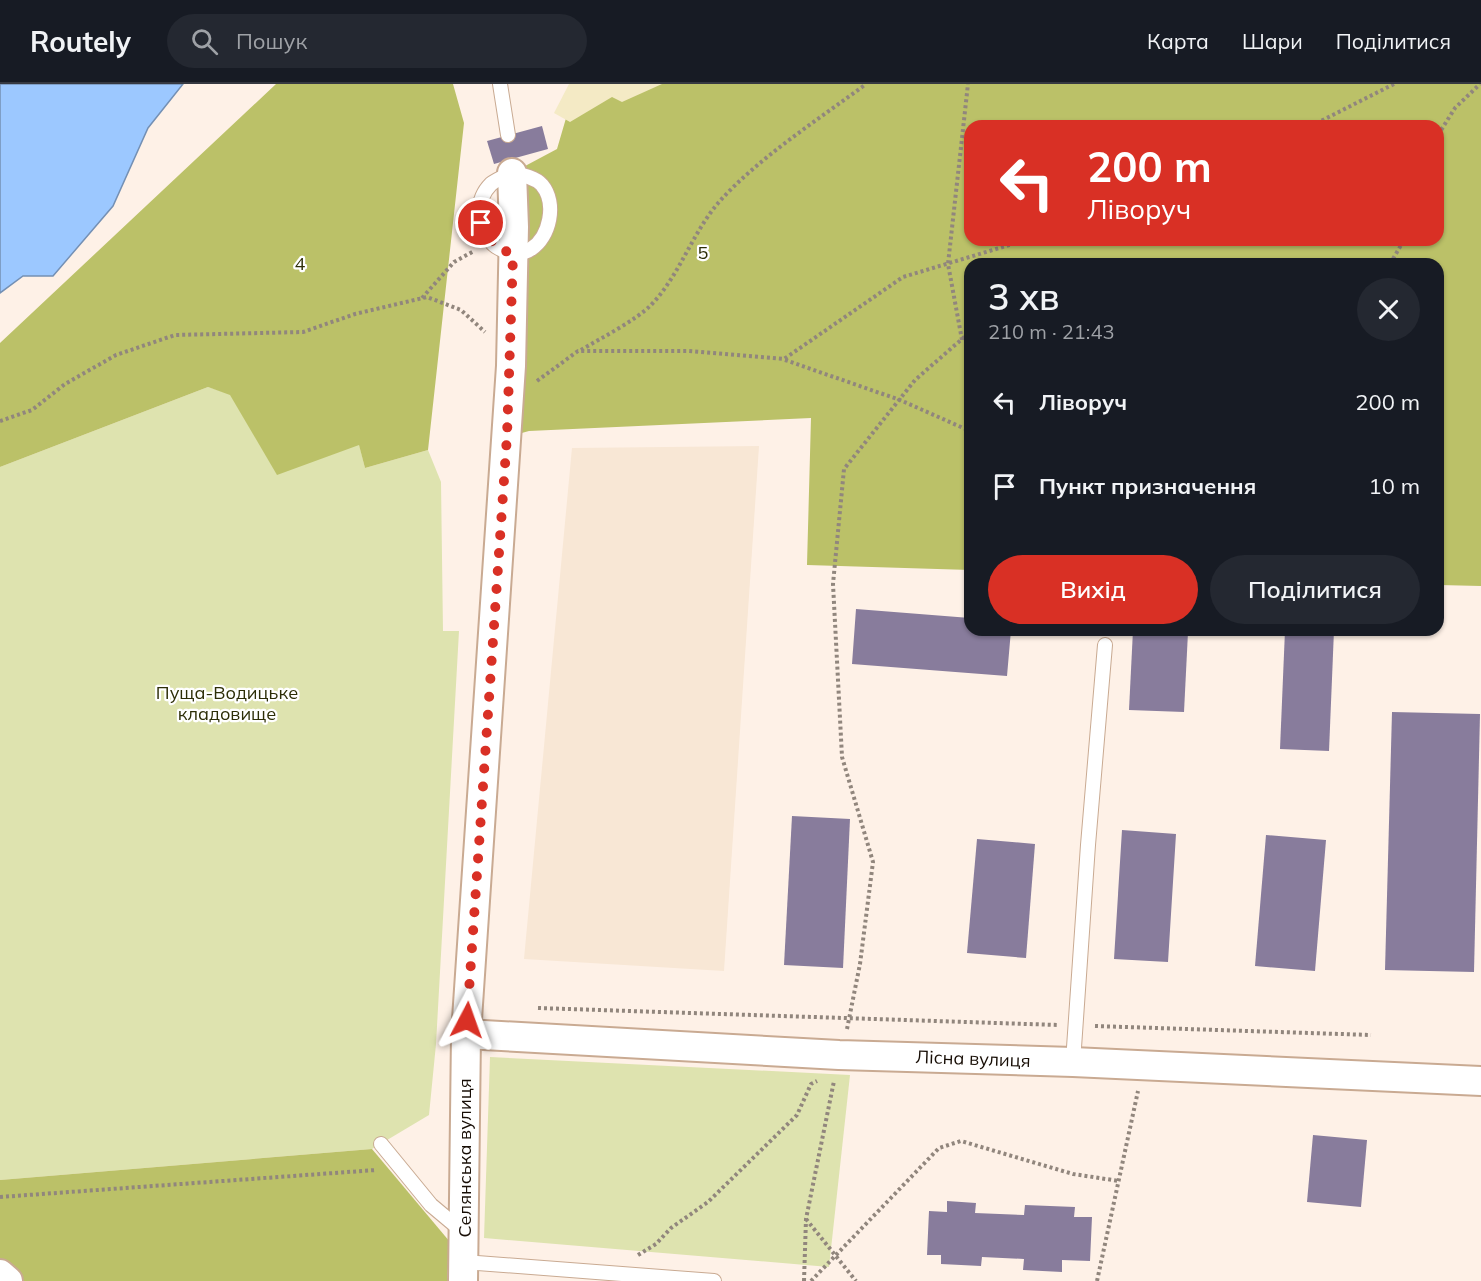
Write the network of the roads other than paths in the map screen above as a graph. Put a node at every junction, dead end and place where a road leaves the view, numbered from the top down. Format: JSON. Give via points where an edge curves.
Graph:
{"nodes":[{"id":1,"x":500,"y":84,"type":"edge"},
{"id":2,"x":508,"y":135,"type":"dead end"},
{"id":3,"x":512,"y":166,"type":"dead end"},
{"id":4,"x":1106,"y":645,"type":"dead end"},
{"id":5,"x":466,"y":1034,"type":"junction"},
{"id":6,"x":1073,"y":1062,"type":"junction"},
{"id":7,"x":1481,"y":1081,"type":"edge"},
{"id":8,"x":381,"y":1144,"type":"dead end"},
{"id":9,"x":464,"y":1232,"type":"junction"},
{"id":10,"x":463,"y":1272,"type":"edge"},
{"id":11,"x":0,"y":1274,"type":"edge"},
{"id":12,"x":9,"y":1281,"type":"edge"},
{"id":13,"x":714,"y":1281,"type":"edge"}],
"edges":[{"from":1,"to":2,"type":"lane"},
{"from":3,"to":5,"type":"street","name":"Селянська вулиця","via":[[508,403]]},
{"from":4,"to":6,"type":"lane"},
{"from":5,"to":6,"type":"street","name":"Лісна вулиця","via":[[839,1055]]},
{"from":5,"to":9,"type":"street","name":"Селянська вулиця"},
{"from":6,"to":7,"type":"street","name":"Лісна вулиця"},
{"from":8,"to":9,"type":"lane","via":[[431,1205]]},
{"from":9,"to":10,"type":"street","name":"Селянська вулиця"},
{"from":10,"to":13,"type":"lane","via":[[614,1273]]},
{"from":11,"to":12,"type":"street"}]}
